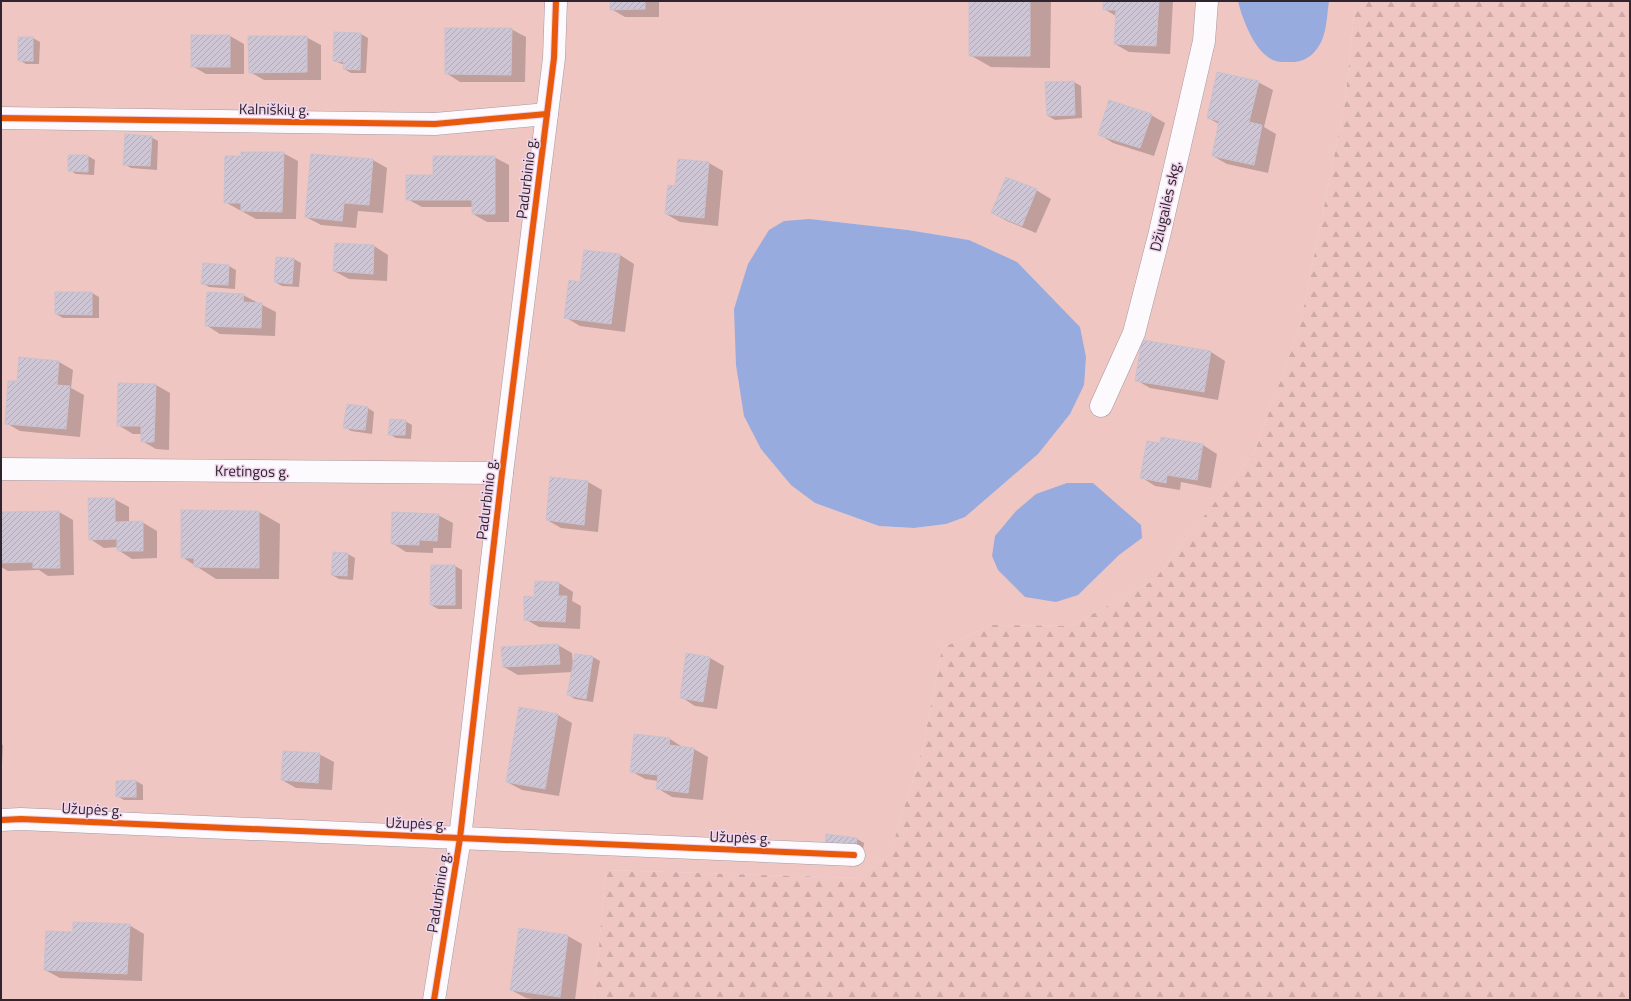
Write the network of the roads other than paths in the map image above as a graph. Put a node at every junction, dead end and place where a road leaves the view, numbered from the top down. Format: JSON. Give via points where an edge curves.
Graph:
{"nodes":[{"id":1,"x":556,"y":1,"type":"edge"},
{"id":2,"x":1207,"y":1,"type":"edge"},
{"id":3,"x":547,"y":114,"type":"junction"},
{"id":4,"x":1,"y":118,"type":"edge"},
{"id":5,"x":1102,"y":406,"type":"dead end"},
{"id":6,"x":1,"y":469,"type":"edge"},
{"id":7,"x":502,"y":473,"type":"junction"},
{"id":8,"x":1,"y":820,"type":"edge"},
{"id":9,"x":460,"y":838,"type":"junction"},
{"id":10,"x":854,"y":855,"type":"dead end"},
{"id":11,"x":434,"y":1000,"type":"edge"}],
"edges":[{"from":1,"to":3,"type":"street","name":"Padurbinio g.","via":[[554,58]]},
{"from":2,"to":5,"type":"street","name":"Džiugailės skg.","via":[[1204,41],[1138,318]]},
{"from":3,"to":4,"type":"street","name":"Kalniškių g.","via":[[435,124]]},
{"from":3,"to":7,"type":"street","name":"Padurbinio g."},
{"from":6,"to":7,"type":"street","name":"Kretingos g."},
{"from":7,"to":9,"type":"street","name":"Padurbinio g."},
{"from":8,"to":9,"type":"street","name":"Užupės g.","via":[[29,819]]},
{"from":9,"to":10,"type":"street","name":"Užupės g."},
{"from":9,"to":11,"type":"street","name":"Padurbinio g."}]}
